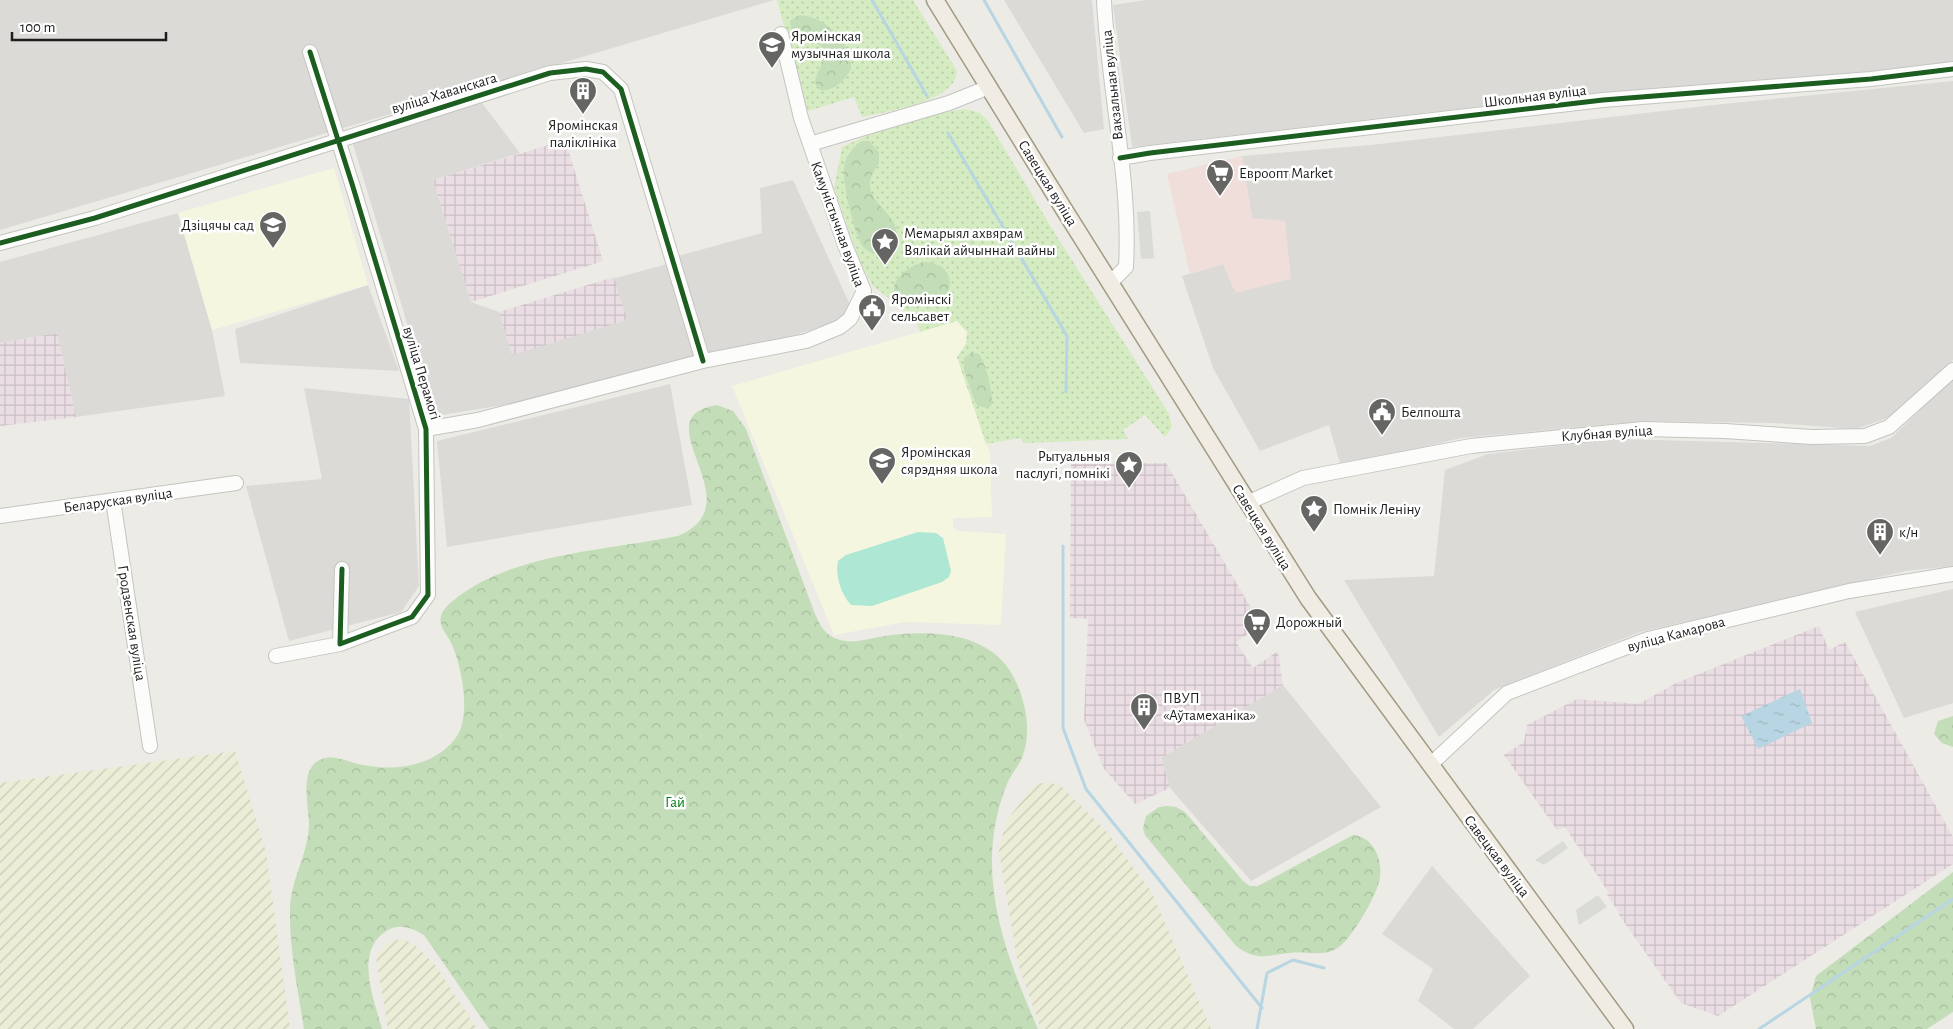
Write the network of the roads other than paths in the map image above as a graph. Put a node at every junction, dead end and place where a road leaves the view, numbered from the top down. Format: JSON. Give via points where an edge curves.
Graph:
{"nodes":[{"id":1,"x":935,"y":0,"type":"edge"},
{"id":2,"x":1104,"y":0,"type":"edge"},
{"id":3,"x":781,"y":34,"type":"dead end"},
{"id":4,"x":310,"y":52,"type":"dead end"},
{"id":5,"x":1953,"y":68,"type":"edge"},
{"id":6,"x":989,"y":87,"type":"junction"},
{"id":7,"x":338,"y":139,"type":"junction"},
{"id":8,"x":810,"y":144,"type":"junction"},
{"id":9,"x":1120,"y":158,"type":"junction"},
{"id":10,"x":0,"y":243,"type":"edge"},
{"id":11,"x":1110,"y":283,"type":"junction"},
{"id":12,"x":703,"y":361,"type":"junction"},
{"id":13,"x":1953,"y":370,"type":"edge"},
{"id":14,"x":426,"y":429,"type":"junction"},
{"id":15,"x":236,"y":484,"type":"dead end"},
{"id":16,"x":113,"y":500,"type":"junction"},
{"id":17,"x":1247,"y":503,"type":"junction"},
{"id":18,"x":0,"y":516,"type":"edge"},
{"id":19,"x":342,"y":570,"type":"dead end"},
{"id":20,"x":1953,"y":574,"type":"edge"},
{"id":21,"x":340,"y":644,"type":"junction"},
{"id":22,"x":276,"y":656,"type":"dead end"},
{"id":23,"x":150,"y":746,"type":"dead end"},
{"id":24,"x":1430,"y":765,"type":"junction"},
{"id":25,"x":1625,"y":1029,"type":"edge"}],
"edges":[{"from":1,"to":6,"type":"main road","name":"Савецкая вуліца"},
{"from":2,"to":9,"type":"street","name":"Вакзальная вуліца","via":[[1106,45]]},
{"from":3,"to":8,"type":"street"},
{"from":4,"to":7,"type":"street","name":"вуліца Перамогі"},
{"from":5,"to":9,"type":"street","name":"Школьная вуліца","via":[[1870,79],[1603,100]]},
{"from":6,"to":8,"type":"street","name":"Камуністычная вуліца","via":[[949,103]]},
{"from":6,"to":11,"type":"main road","name":"Савецкая вуліца"},
{"from":7,"to":10,"type":"street","name":"вуліца Хаванскага","via":[[95,218]]},
{"from":7,"to":12,"type":"street","name":"вуліца Хаванскага","via":[[550,73],[586,69],[603,72],[621,89]]},
{"from":7,"to":14,"type":"street","name":"вуліца Перамогі"},
{"from":8,"to":12,"type":"street","name":"Камуністычная вуліца","via":[[864,291],[854,313],[840,328],[806,341]]},
{"from":9,"to":11,"type":"street","name":"Вакзальная вуліца","via":[[1127,235],[1126,266]]},
{"from":11,"to":17,"type":"main road","name":"Савецкая вуліца"},
{"from":12,"to":14,"type":"street","name":"Камуністычная вуліца","via":[[478,420]]},
{"from":13,"to":17,"type":"street","name":"Клубная вуліца","via":[[1888,427],[1865,436],[1812,437],[1643,429],[1471,446],[1303,478]]},
{"from":14,"to":21,"type":"street","name":"вуліца Перамогі","via":[[428,595],[412,618]]},
{"from":15,"to":16,"type":"street","name":"Беларуская вуліца"},
{"from":16,"to":18,"type":"street","name":"Беларуская вуліца"},
{"from":16,"to":23,"type":"street","name":"Гродзенская вуліца"},
{"from":17,"to":24,"type":"main road","name":"Савецкая вуліца","via":[[1308,598]]},
{"from":19,"to":21,"type":"street"},
{"from":20,"to":24,"type":"street","name":"вуліца Камарова","via":[[1848,591],[1648,639],[1507,693]]},
{"from":21,"to":22,"type":"street","name":"вуліца Перамогі"},
{"from":24,"to":25,"type":"main road","name":"Савецкая вуліца"}]}
